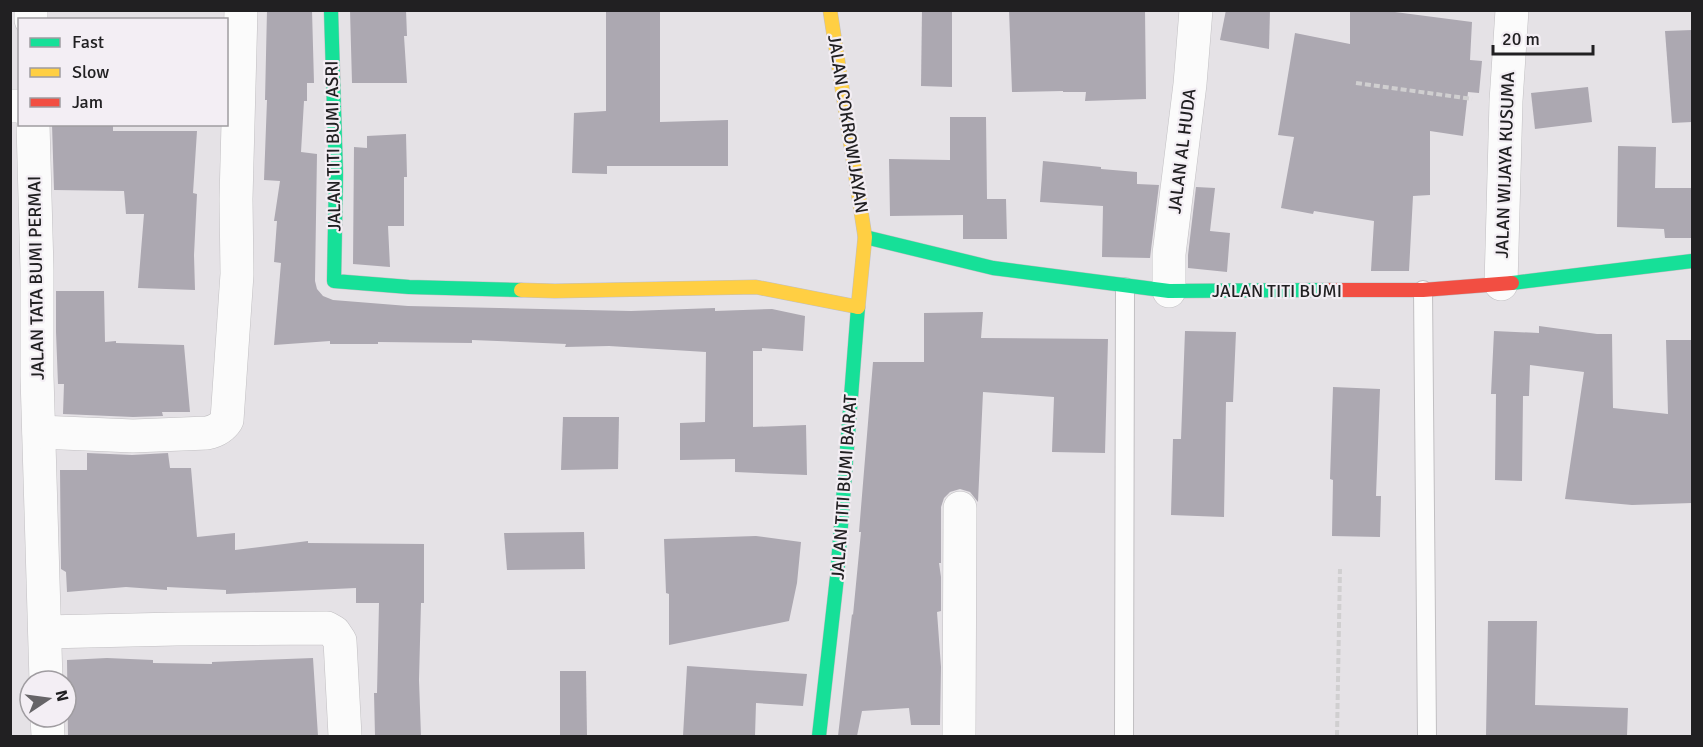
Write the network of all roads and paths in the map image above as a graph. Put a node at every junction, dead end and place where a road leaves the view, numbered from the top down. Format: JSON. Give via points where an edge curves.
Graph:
{"nodes":[{"id":1,"x":240,"y":10,"type":"edge"},
{"id":2,"x":331,"y":10,"type":"edge"},
{"id":3,"x":830,"y":10,"type":"edge"},
{"id":4,"x":1196,"y":10,"type":"edge"},
{"id":5,"x":1512,"y":10,"type":"edge"},
{"id":6,"x":1356,"y":83,"type":"dead end"},
{"id":7,"x":1506,"y":101,"type":"junction"},
{"id":8,"x":232,"y":103,"type":"edge"},
{"id":9,"x":33,"y":126,"type":"edge"},
{"id":10,"x":865,"y":237,"type":"junction"},
{"id":11,"x":1692,"y":261,"type":"edge"},
{"id":12,"x":1501,"y":284,"type":"junction"},
{"id":13,"x":1125,"y":286,"type":"junction"},
{"id":14,"x":1423,"y":290,"type":"junction"},
{"id":15,"x":1169,"y":291,"type":"junction"},
{"id":16,"x":858,"y":307,"type":"junction"},
{"id":17,"x":39,"y":432,"type":"junction"},
{"id":18,"x":960,"y":508,"type":"dead end"},
{"id":19,"x":1340,"y":569,"type":"dead end"},
{"id":20,"x":45,"y":632,"type":"junction"},
{"id":21,"x":46,"y":669,"type":"edge"},
{"id":22,"x":345,"y":736,"type":"edge"},
{"id":23,"x":819,"y":736,"type":"edge"},
{"id":24,"x":959,"y":736,"type":"edge"},
{"id":25,"x":1124,"y":736,"type":"edge"},
{"id":26,"x":1337,"y":736,"type":"edge"},
{"id":27,"x":1427,"y":736,"type":"edge"}],
"edges":[{"from":1,"to":8,"type":"street"},
{"from":2,"to":16,"type":"street","name":"JALAN TITI BUMI ASRI","via":[[336,174],[334,281],[555,291],[756,287]]},
{"from":3,"to":10,"type":"street","name":"JALAN COKROWIJAYAN"},
{"from":4,"to":15,"type":"street","name":"JALAN AL HUDA","via":[[1169,254]]},
{"from":5,"to":7,"type":"street","name":"JALAN WIJAYA KUSUMA"},
{"from":6,"to":7,"type":"path"},
{"from":7,"to":12,"type":"street","name":"JALAN WIJAYA KUSUMA"},
{"from":8,"to":17,"type":"street","via":[[237,274],[227,420],[207,433],[133,436]]},
{"from":9,"to":17,"type":"street","name":"JALAN TATA BUMI PERMAI"},
{"from":10,"to":13,"type":"street","name":"JALAN TITI BUMI","via":[[993,268]]},
{"from":10,"to":16,"type":"street","name":"JALAN TITI BUMI BARAT"},
{"from":11,"to":12,"type":"street","name":"JALAN TITI BUMI"},
{"from":12,"to":14,"type":"street","name":"JALAN TITI BUMI"},
{"from":13,"to":15,"type":"street","name":"JALAN TITI BUMI"},
{"from":13,"to":25,"type":"lane"},
{"from":14,"to":15,"type":"street","name":"JALAN TITI BUMI"},
{"from":14,"to":27,"type":"lane"},
{"from":16,"to":23,"type":"street","name":"JALAN TITI BUMI BARAT","via":[[837,577]]},
{"from":17,"to":20,"type":"street","name":"JALAN TATA BUMI PERMAI"},
{"from":18,"to":24,"type":"street"},
{"from":19,"to":26,"type":"path"},
{"from":20,"to":21,"type":"street","name":"JALAN TATA BUMI PERMAI"},
{"from":20,"to":22,"type":"street","via":[[327,628],[340,641]]}]}
